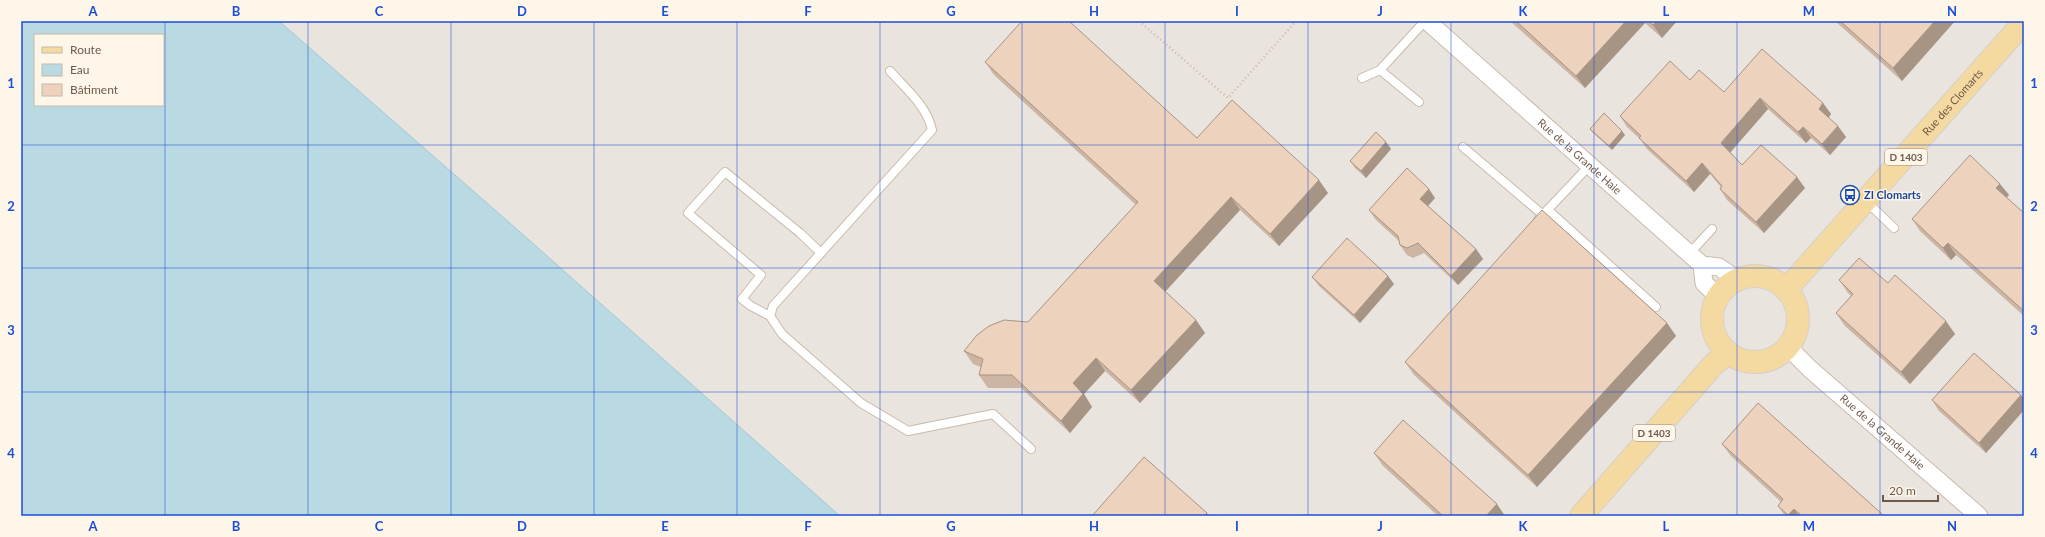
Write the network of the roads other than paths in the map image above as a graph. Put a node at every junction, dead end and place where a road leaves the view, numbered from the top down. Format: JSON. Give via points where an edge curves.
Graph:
{"nodes":[{"id":1,"x":1426,"y":21,"type":"edge"},
{"id":2,"x":2024,"y":22,"type":"edge"},
{"id":3,"x":1380,"y":70,"type":"junction"},
{"id":4,"x":890,"y":71,"type":"dead end"},
{"id":5,"x":1362,"y":78,"type":"dead end"},
{"id":6,"x":1419,"y":102,"type":"dead end"},
{"id":7,"x":1463,"y":147,"type":"dead end"},
{"id":8,"x":1590,"y":165,"type":"junction"},
{"id":9,"x":1866,"y":201,"type":"junction"},
{"id":10,"x":1545,"y":212,"type":"junction"},
{"id":11,"x":1532,"y":227,"type":"edge"},
{"id":12,"x":1712,"y":228,"type":"dead end"},
{"id":13,"x":1894,"y":228,"type":"dead end"},
{"id":14,"x":821,"y":253,"type":"junction"},
{"id":15,"x":1696,"y":260,"type":"junction"},
{"id":16,"x":1738,"y":280,"type":"junction"},
{"id":17,"x":1786,"y":290,"type":"junction"},
{"id":18,"x":1719,"y":297,"type":"junction"},
{"id":19,"x":1656,"y":307,"type":"dead end"},
{"id":20,"x":770,"y":316,"type":"junction"},
{"id":21,"x":1788,"y":347,"type":"junction"},
{"id":22,"x":1729,"y":353,"type":"junction"},
{"id":23,"x":1031,"y":448,"type":"dead end"},
{"id":24,"x":1581,"y":516,"type":"edge"},
{"id":25,"x":1979,"y":516,"type":"edge"}],
"edges":[{"from":1,"to":3,"type":"lane"},
{"from":1,"to":8,"type":"street","name":"Rue de la Grande Haie"},
{"from":2,"to":9,"type":"main road","name":"Rue des Clomarts","number":"D 1403"},
{"from":3,"to":5,"type":"lane"},
{"from":3,"to":6,"type":"lane"},
{"from":4,"to":14,"type":"lane","via":[[924,109],[932,130]]},
{"from":7,"to":10,"type":"lane"},
{"from":8,"to":10,"type":"lane"},
{"from":8,"to":15,"type":"street","name":"Rue de la Grande Haie"},
{"from":9,"to":13,"type":"lane"},
{"from":9,"to":17,"type":"main road","name":"Rue des Clomarts","number":"D 1403"},
{"from":10,"to":11,"type":"lane"},
{"from":10,"to":19,"type":"lane"},
{"from":12,"to":15,"type":"lane"},
{"from":14,"to":20,"type":"lane","via":[[773,306]]},
{"from":14,"to":20,"type":"lane","via":[[725,172],[688,213],[761,275],[742,299]]},
{"from":15,"to":16,"type":"street","via":[[1719,267]]},
{"from":15,"to":18,"type":"street","via":[[1704,283]]},
{"from":16,"to":17,"type":"main road","via":[[1764,277]]},
{"from":16,"to":18,"type":"main road","via":[[1727,287]]},
{"from":17,"to":21,"type":"main road","via":[[1795,306],[1798,324]]},
{"from":18,"to":22,"type":"main road","via":[[1712,321],[1714,333]]},
{"from":20,"to":23,"type":"lane","via":[[782,334],[861,403],[908,431],[993,414]]},
{"from":21,"to":22,"type":"main road","via":[[1778,356],[1760,361],[1741,360]]},
{"from":21,"to":25,"type":"street","name":"Rue de la Grande Haie"},
{"from":22,"to":24,"type":"main road","number":"D 1403","via":[[1714,364]]}]}
